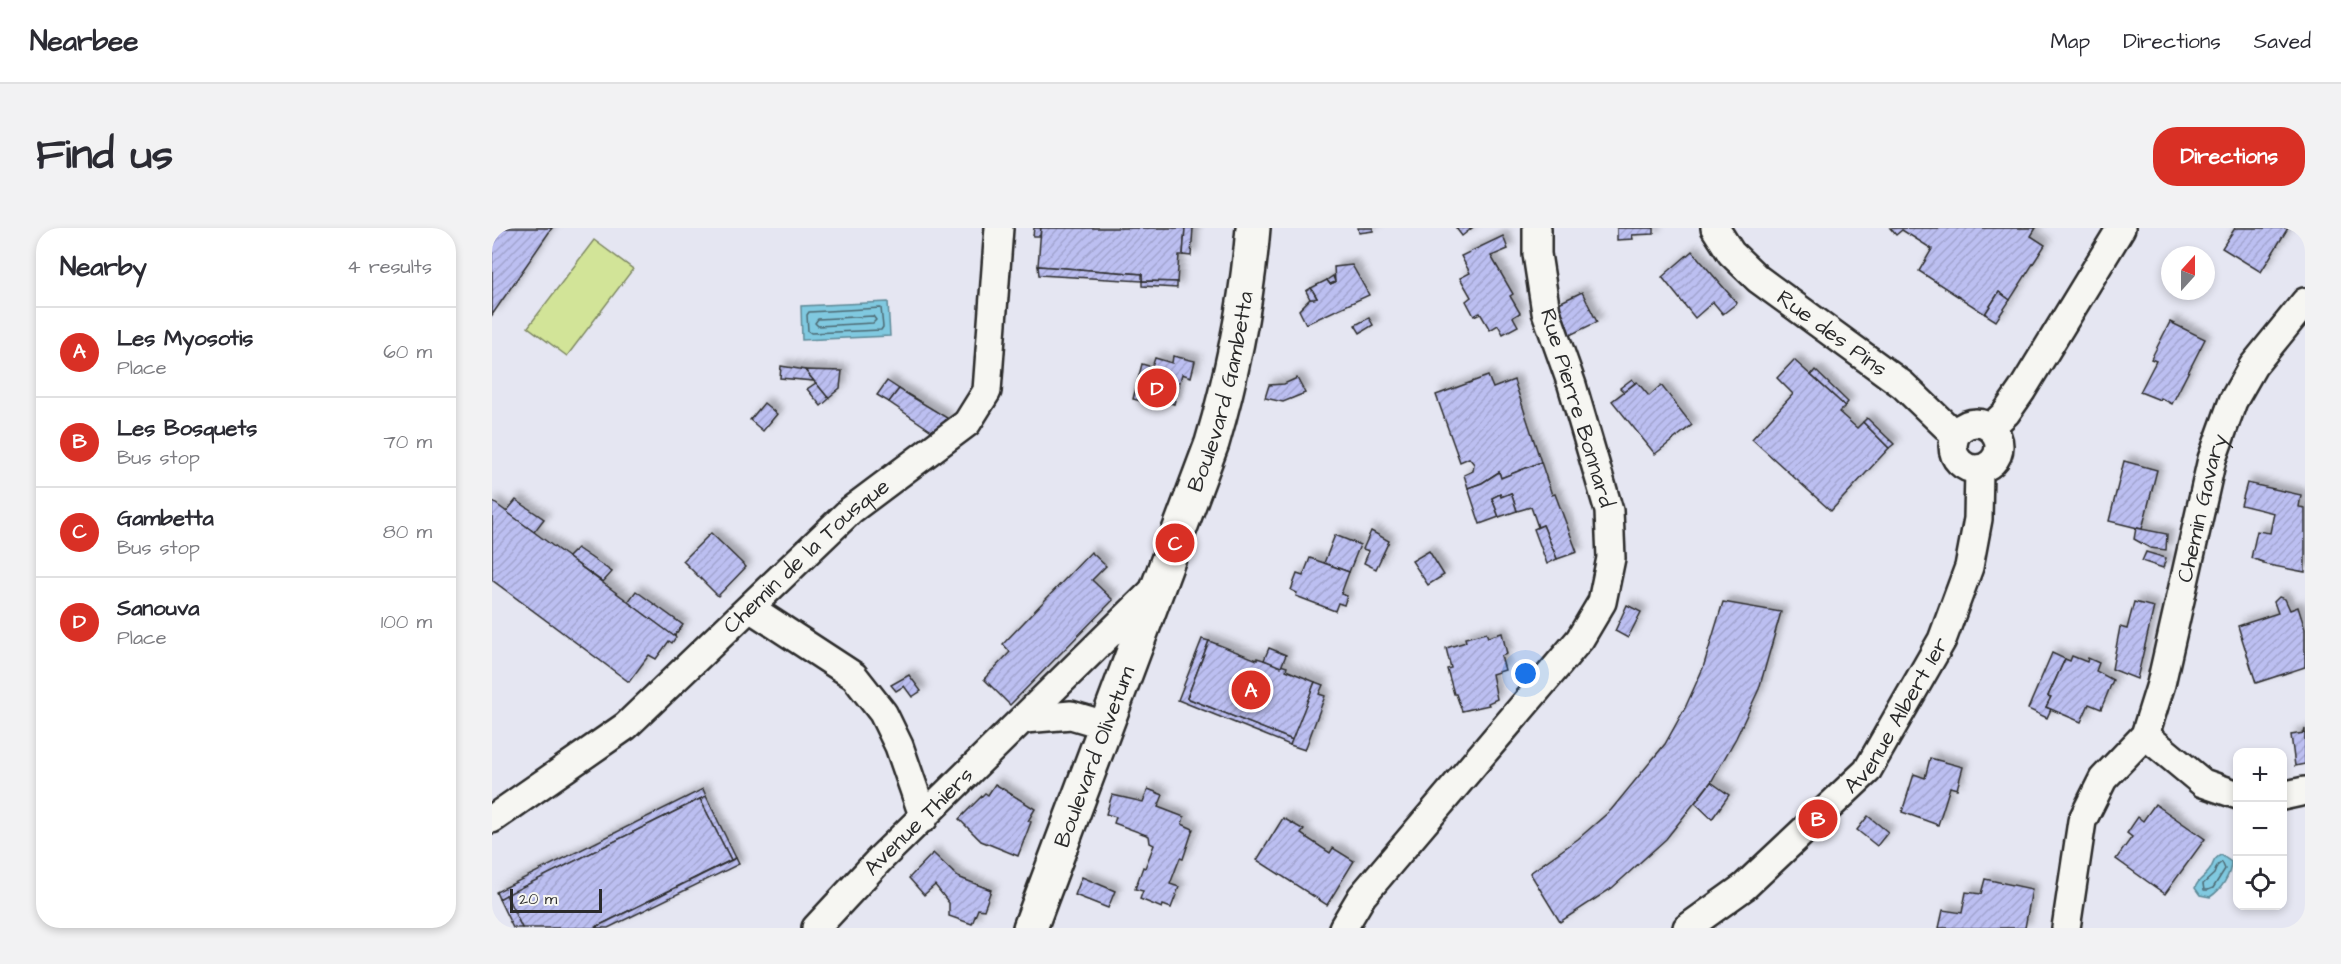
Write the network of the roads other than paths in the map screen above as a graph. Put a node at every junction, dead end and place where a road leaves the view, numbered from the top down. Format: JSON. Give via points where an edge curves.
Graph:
{"nodes":[{"id":1,"x":999,"y":228,"type":"edge"},
{"id":2,"x":1253,"y":228,"type":"edge"},
{"id":3,"x":1537,"y":228,"type":"edge"},
{"id":4,"x":1715,"y":228,"type":"edge"},
{"id":5,"x":2121,"y":228,"type":"edge"},
{"id":6,"x":2305,"y":302,"type":"edge"},
{"id":7,"x":1991,"y":427,"type":"junction"},
{"id":8,"x":1955,"y":435,"type":"junction"},
{"id":9,"x":1979,"y":469,"type":"junction"},
{"id":10,"x":1160,"y":585,"type":"junction"},
{"id":11,"x":750,"y":608,"type":"junction"},
{"id":12,"x":1025,"y":719,"type":"junction"},
{"id":13,"x":1105,"y":725,"type":"junction"},
{"id":14,"x":2145,"y":735,"type":"junction"},
{"id":15,"x":2305,"y":791,"type":"edge"},
{"id":16,"x":2233,"y":793,"type":"edge"},
{"id":17,"x":2287,"y":795,"type":"edge"},
{"id":18,"x":924,"y":818,"type":"junction"},
{"id":19,"x":492,"y":819,"type":"edge"},
{"id":20,"x":816,"y":928,"type":"edge"},
{"id":21,"x":1030,"y":928,"type":"edge"},
{"id":22,"x":1342,"y":928,"type":"edge"},
{"id":23,"x":1687,"y":928,"type":"edge"},
{"id":24,"x":2066,"y":928,"type":"edge"}],
"edges":[{"from":1,"to":11,"type":"street","name":"Chemin de la Tousque","via":[[987,391],[968,423],[851,510]]},
{"from":2,"to":10,"type":"main road","name":"Boulevard Gambetta","via":[[1229,387]]},
{"from":3,"to":22,"type":"street","name":"Rue Pierre Bonnard","via":[[1546,312],[1609,511],[1611,558],[1602,602],[1580,639],[1362,896]]},
{"from":4,"to":8,"type":"street","name":"Rue des Pins","via":[[1731,253],[1758,279],[1903,385]]},
{"from":5,"to":7,"type":"street","via":[[2022,390]]},
{"from":6,"to":14,"type":"street","name":"Chemin Gavary","via":[[2253,366],[2233,401],[2212,459],[2161,684]]},
{"from":7,"to":8,"type":"street","via":[[1969,423]]},
{"from":7,"to":9,"type":"street","via":[[1999,441],[1997,456]]},
{"from":8,"to":9,"type":"street","via":[[1952,446],[1957,461]]},
{"from":9,"to":23,"type":"street","name":"Avenue Albert 1er","via":[[1978,519],[1969,567],[1942,640],[1867,771],[1744,887]]},
{"from":10,"to":12,"type":"street","name":"Avenue Thiers"},
{"from":10,"to":13,"type":"main road","name":"Boulevard Olivetum"},
{"from":11,"to":18,"type":"street","via":[[854,676],[883,713]]},
{"from":11,"to":19,"type":"street","name":"Chemin de la Tousque","via":[[626,726]]},
{"from":12,"to":13,"type":"street","via":[[1071,716]]},
{"from":12,"to":18,"type":"street","name":"Avenue Thiers"},
{"from":13,"to":21,"type":"main road","name":"Boulevard Olivetum"},
{"from":14,"to":16,"type":"street","via":[[2203,783]]},
{"from":14,"to":24,"type":"street","via":[[2103,779],[2082,821]]},
{"from":15,"to":17,"type":"street"},
{"from":18,"to":20,"type":"street","name":"Avenue Thiers"}]}
